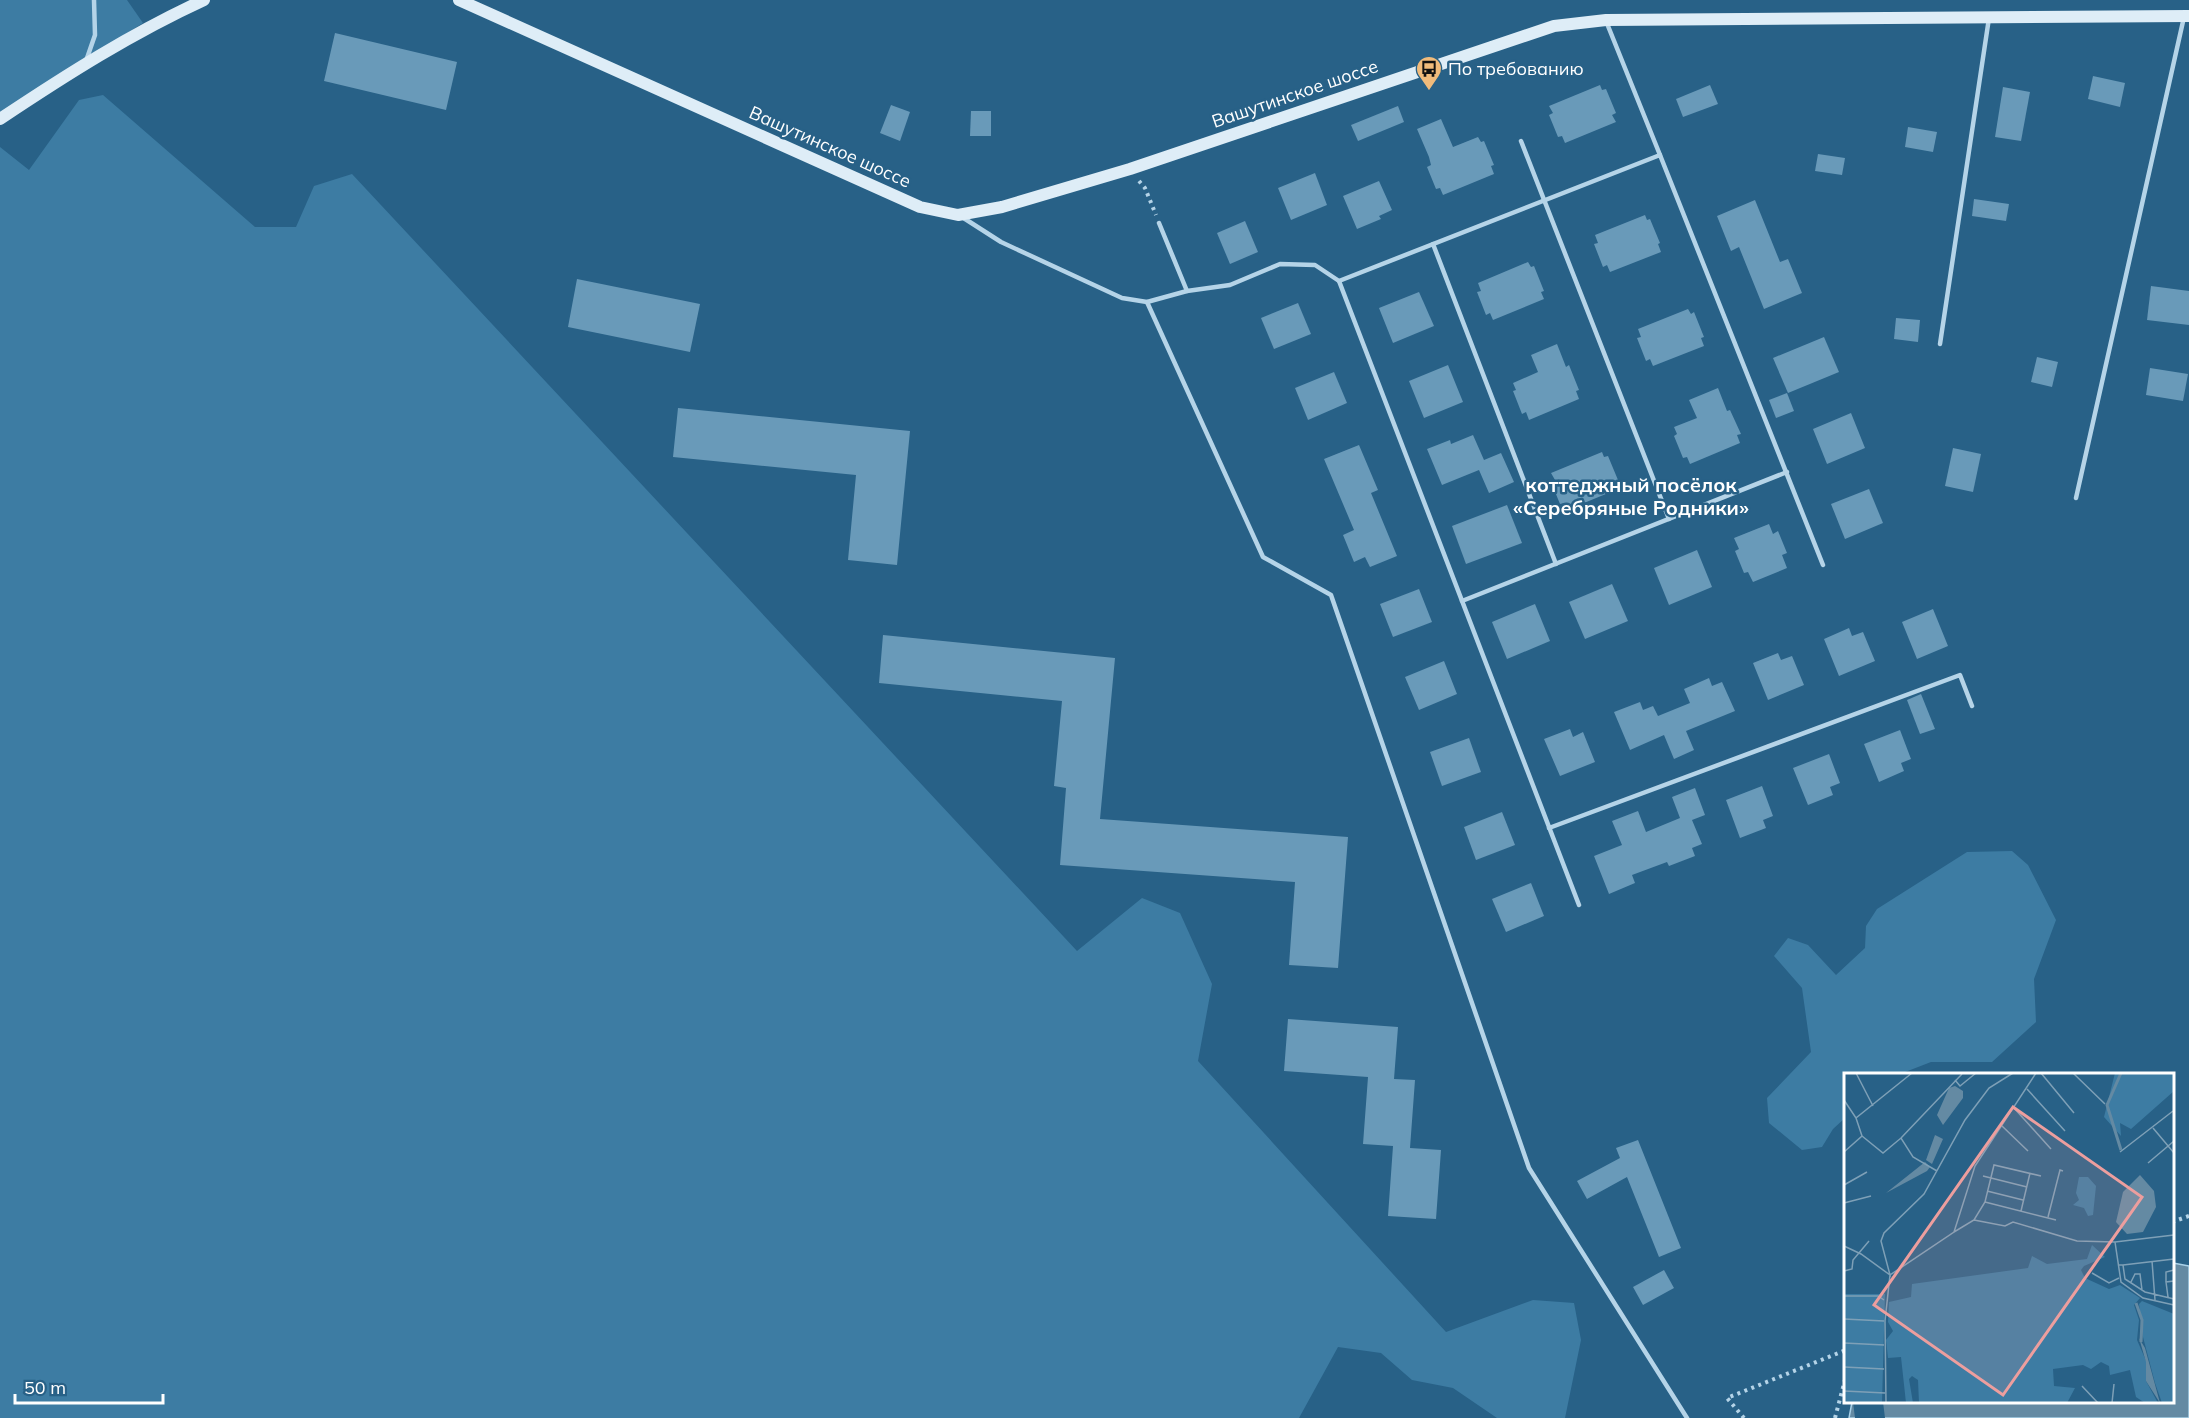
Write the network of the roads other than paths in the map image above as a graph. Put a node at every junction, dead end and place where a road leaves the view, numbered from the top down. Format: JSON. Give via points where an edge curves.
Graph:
{"nodes":[{"id":1,"x":94,"y":0,"type":"edge"},
{"id":2,"x":204,"y":0,"type":"edge"},
{"id":3,"x":459,"y":0,"type":"edge"},
{"id":4,"x":2186,"y":16,"type":"edge"},
{"id":5,"x":1989,"y":18,"type":"junction"},
{"id":6,"x":1606,"y":20,"type":"junction"},
{"id":7,"x":85,"y":63,"type":"junction"},
{"id":8,"x":0,"y":118,"type":"edge"},
{"id":9,"x":1521,"y":141,"type":"dead end"},
{"id":10,"x":1660,"y":155,"type":"junction"},
{"id":11,"x":1545,"y":200,"type":"junction"},
{"id":12,"x":958,"y":215,"type":"junction"},
{"id":13,"x":1159,"y":224,"type":"road end"},
{"id":14,"x":1433,"y":244,"type":"junction"},
{"id":15,"x":1340,"y":281,"type":"junction"},
{"id":16,"x":1187,"y":291,"type":"junction"},
{"id":17,"x":1147,"y":302,"type":"junction"},
{"id":18,"x":1940,"y":344,"type":"dead end"},
{"id":19,"x":1786,"y":472,"type":"junction"},
{"id":20,"x":2076,"y":498,"type":"dead end"},
{"id":21,"x":1670,"y":519,"type":"junction"},
{"id":22,"x":1556,"y":564,"type":"junction"},
{"id":23,"x":1823,"y":565,"type":"dead end"},
{"id":24,"x":1462,"y":601,"type":"junction"},
{"id":25,"x":1972,"y":706,"type":"dead end"},
{"id":26,"x":1549,"y":828,"type":"junction"},
{"id":27,"x":1579,"y":905,"type":"dead end"},
{"id":28,"x":1688,"y":1418,"type":"edge"}],
"edges":[{"from":1,"to":7,"type":"lane","via":[[95,34]]},
{"from":2,"to":7,"type":"street"},
{"from":3,"to":12,"type":"street","name":"Вашутинское шоссе","via":[[920,207]]},
{"from":4,"to":5,"type":"street","name":"Вашутинское шоссе"},
{"from":4,"to":20,"type":"lane"},
{"from":5,"to":6,"type":"street","name":"Вашутинское шоссе"},
{"from":5,"to":18,"type":"lane"},
{"from":6,"to":10,"type":"lane"},
{"from":6,"to":12,"type":"street","name":"Вашутинское шоссе","via":[[1554,26],[1130,169],[1002,207]]},
{"from":7,"to":8,"type":"street"},
{"from":9,"to":11,"type":"lane"},
{"from":10,"to":11,"type":"lane"},
{"from":10,"to":19,"type":"lane"},
{"from":11,"to":14,"type":"lane"},
{"from":11,"to":21,"type":"lane"},
{"from":12,"to":17,"type":"lane","via":[[1000,242],[1122,298]]},
{"from":13,"to":16,"type":"lane"},
{"from":14,"to":15,"type":"lane"},
{"from":14,"to":22,"type":"lane"},
{"from":15,"to":16,"type":"lane","via":[[1315,265],[1280,264],[1230,285]]},
{"from":15,"to":24,"type":"lane"},
{"from":16,"to":17,"type":"lane"},
{"from":17,"to":28,"type":"lane","via":[[1263,556],[1331,595],[1529,1168]]},
{"from":19,"to":21,"type":"lane"},
{"from":19,"to":23,"type":"lane"},
{"from":21,"to":22,"type":"lane"},
{"from":22,"to":24,"type":"lane"},
{"from":24,"to":26,"type":"lane"},
{"from":25,"to":26,"type":"lane","via":[[1960,675]]},
{"from":26,"to":27,"type":"lane"}]}
